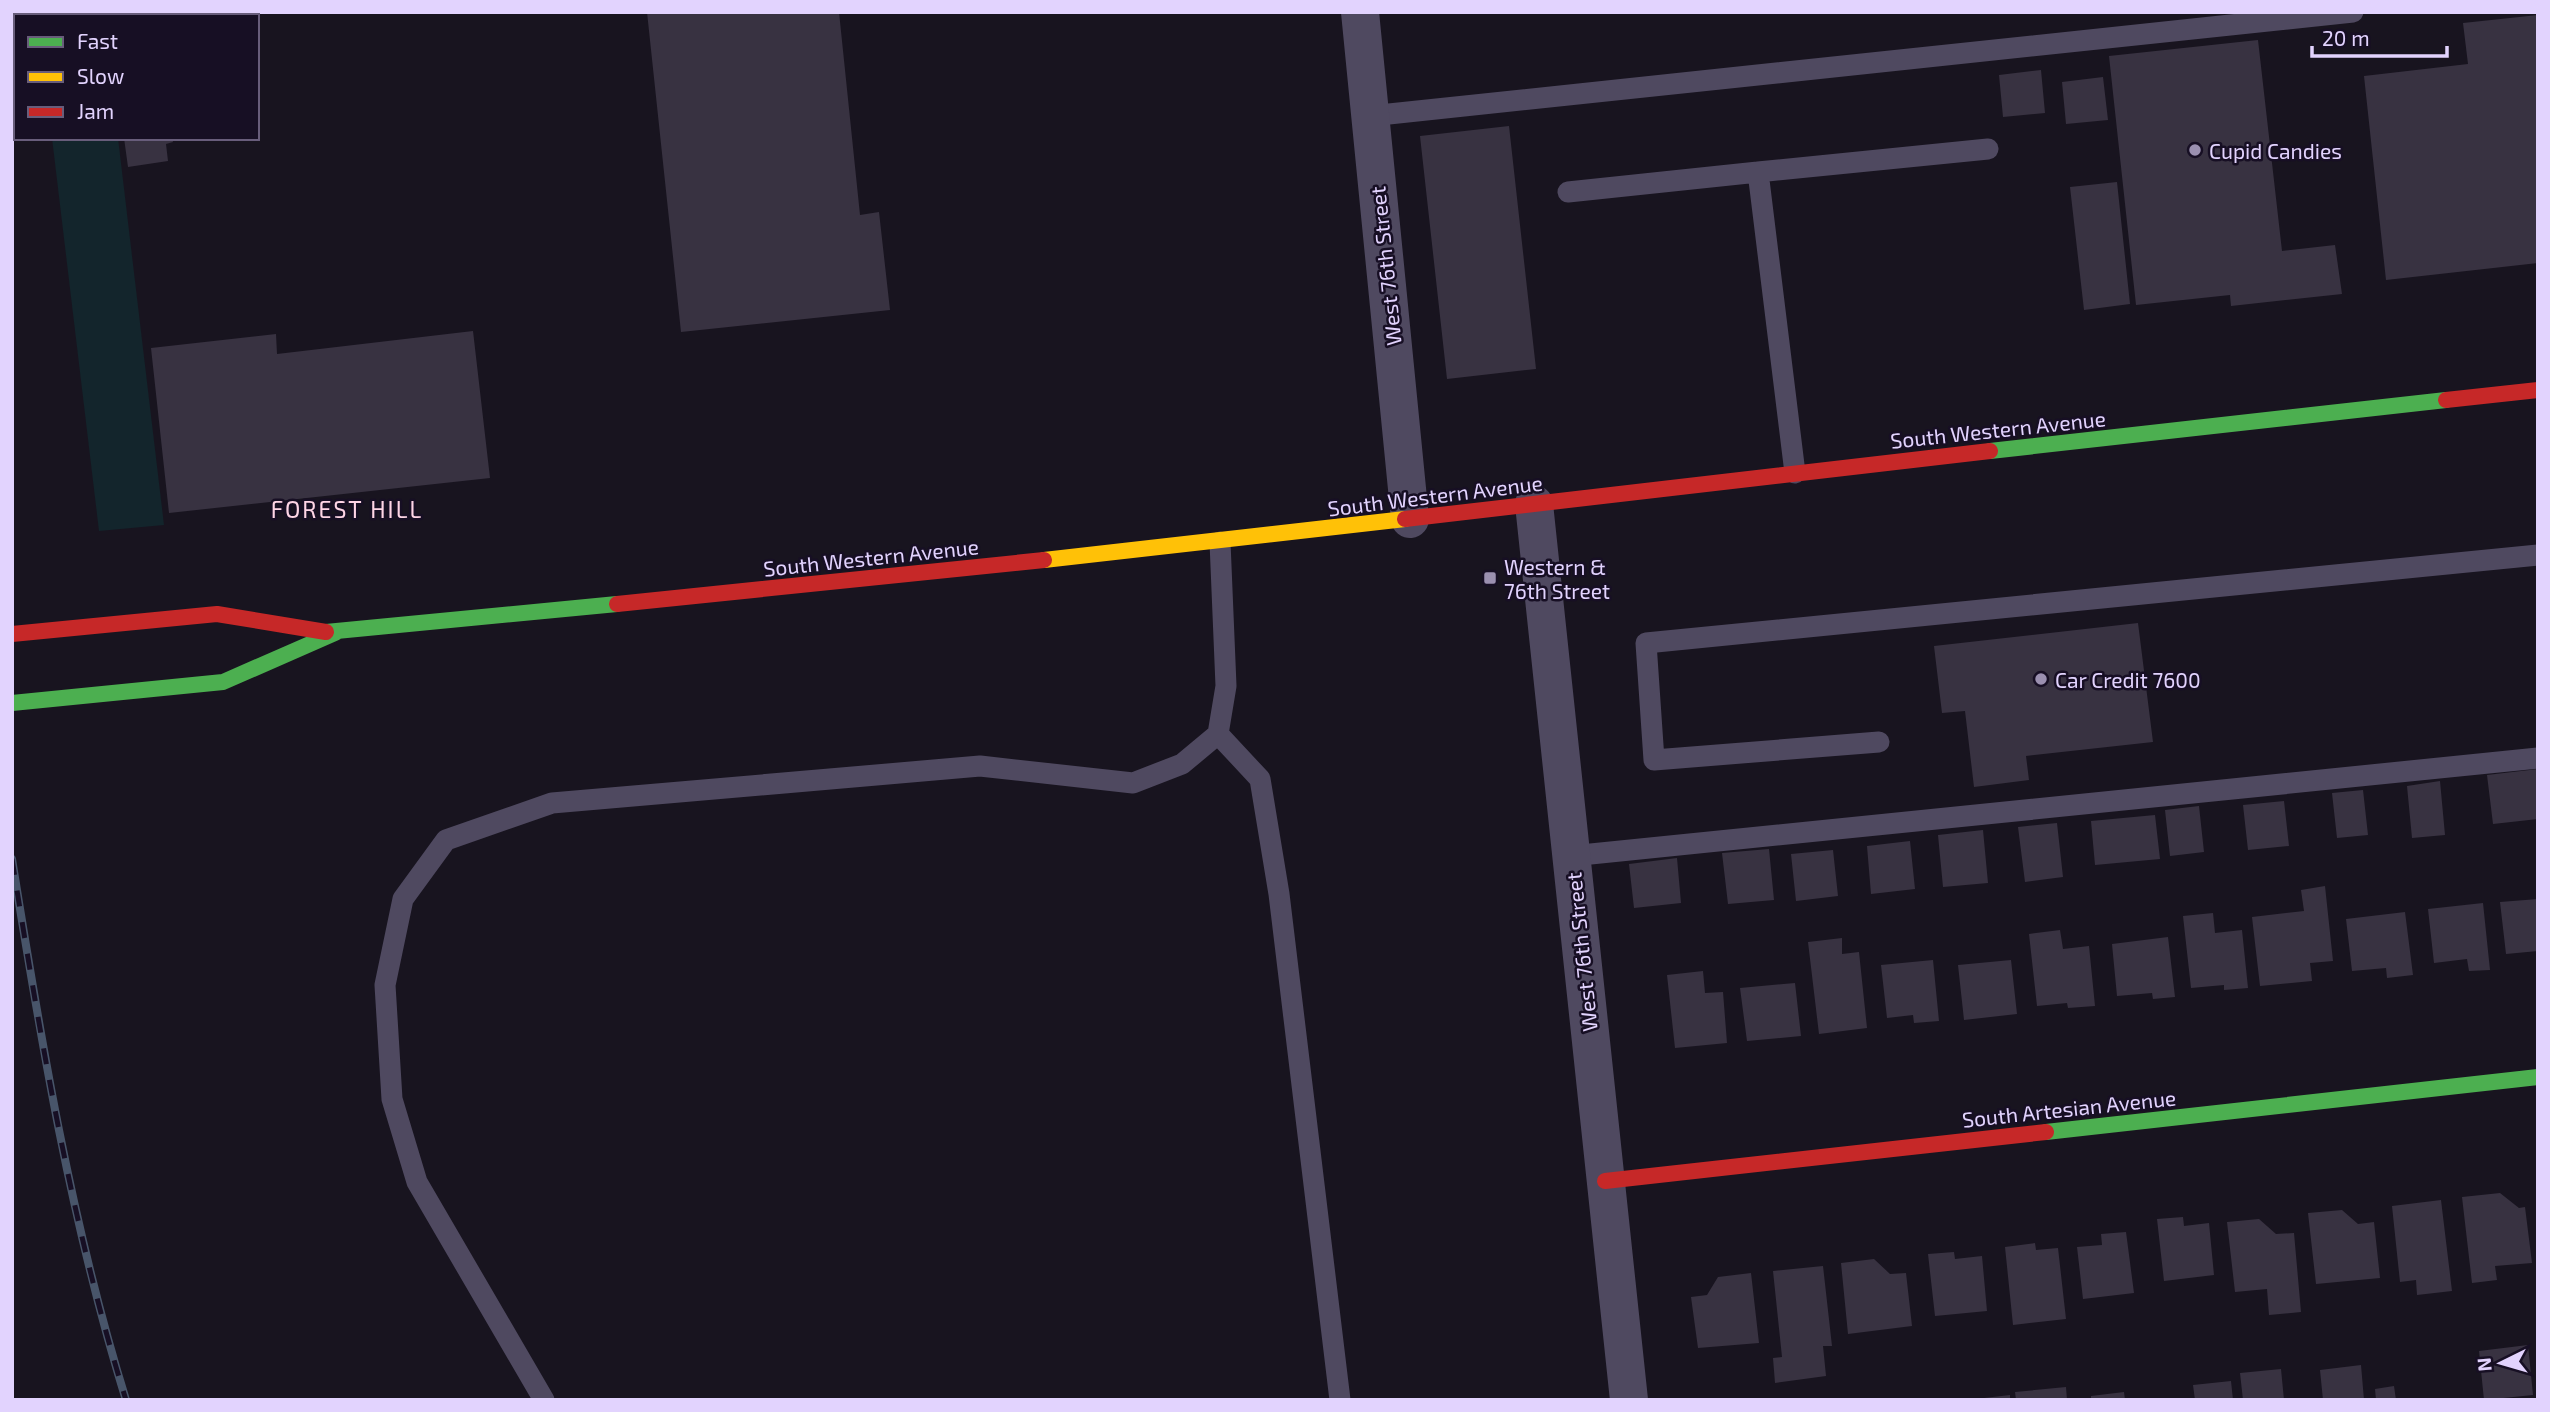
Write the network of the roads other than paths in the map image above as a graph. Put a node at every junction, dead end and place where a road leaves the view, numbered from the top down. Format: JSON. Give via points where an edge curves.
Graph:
{"nodes":[{"id":1,"x":1360,"y":12,"type":"edge"},
{"id":2,"x":2353,"y":12,"type":"edge"},
{"id":3,"x":1370,"y":116,"type":"junction"},
{"id":4,"x":1987,"y":149,"type":"dead end"},
{"id":5,"x":1758,"y":172,"type":"junction"},
{"id":6,"x":1568,"y":192,"type":"dead end"},
{"id":7,"x":2538,"y":390,"type":"edge"},
{"id":8,"x":1795,"y":473,"type":"junction"},
{"id":9,"x":1534,"y":504,"type":"junction"},
{"id":10,"x":1410,"y":519,"type":"junction"},
{"id":11,"x":1220,"y":542,"type":"junction"},
{"id":12,"x":2538,"y":555,"type":"edge"},
{"id":13,"x":335,"y":633,"type":"junction"},
{"id":14,"x":12,"y":634,"type":"edge"},
{"id":15,"x":12,"y":703,"type":"edge"},
{"id":16,"x":1219,"y":734,"type":"junction"},
{"id":17,"x":1879,"y":743,"type":"dead end"},
{"id":18,"x":2538,"y":758,"type":"edge"},
{"id":19,"x":1571,"y":856,"type":"junction"},
{"id":20,"x":2538,"y":1077,"type":"edge"},
{"id":21,"x":1605,"y":1181,"type":"junction"},
{"id":22,"x":544,"y":1400,"type":"edge"},
{"id":23,"x":1340,"y":1400,"type":"edge"},
{"id":24,"x":1629,"y":1400,"type":"edge"}],
"edges":[{"from":1,"to":3,"type":"street","name":"West 76th Street"},
{"from":2,"to":3,"type":"lane"},
{"from":3,"to":10,"type":"street","name":"West 76th Street"},
{"from":4,"to":5,"type":"lane"},
{"from":5,"to":6,"type":"lane"},
{"from":5,"to":8,"type":"lane"},
{"from":7,"to":8,"type":"main road","name":"South Western Avenue"},
{"from":8,"to":9,"type":"main road","name":"South Western Avenue"},
{"from":9,"to":10,"type":"main road","name":"South Western Avenue"},
{"from":9,"to":19,"type":"street","name":"West 76th Street"},
{"from":10,"to":11,"type":"main road","name":"South Western Avenue"},
{"from":11,"to":13,"type":"main road","name":"South Western Avenue"},
{"from":11,"to":16,"type":"lane","via":[[1226,686]]},
{"from":12,"to":17,"type":"lane","via":[[1646,643],[1654,761]]},
{"from":13,"to":14,"type":"main road","name":"South Western Avenue","via":[[217,614]]},
{"from":13,"to":15,"type":"main road","name":"South Western Avenue","via":[[223,681]]},
{"from":16,"to":22,"type":"lane","via":[[1182,764],[1133,783],[980,766],[552,803],[446,840],[403,899],[387,972],[392,1099],[417,1182]]},
{"from":16,"to":23,"type":"lane","via":[[1260,779],[1279,894]]},
{"from":18,"to":19,"type":"lane"},
{"from":19,"to":21,"type":"street","name":"West 76th Street"},
{"from":20,"to":21,"type":"main road","name":"South Artesian Avenue"},
{"from":21,"to":24,"type":"street","name":"West 76th Street"}]}
